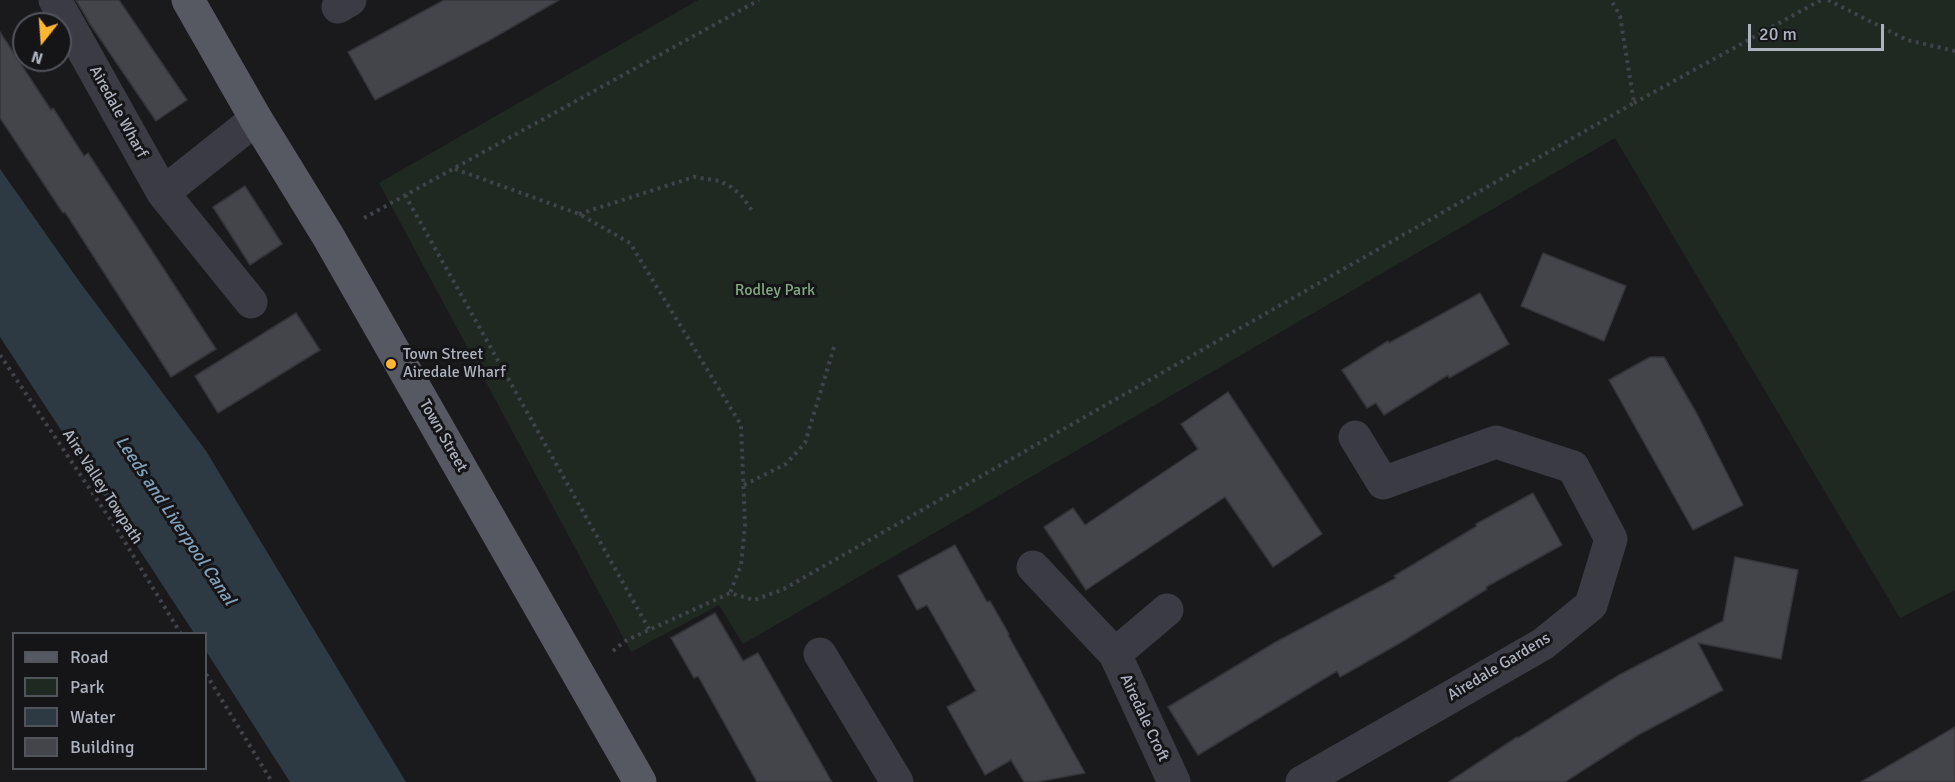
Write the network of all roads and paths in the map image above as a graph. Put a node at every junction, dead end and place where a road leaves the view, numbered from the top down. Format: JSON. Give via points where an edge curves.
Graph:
{"nodes":[{"id":1,"x":55,"y":0,"type":"edge"},
{"id":2,"x":188,"y":0,"type":"edge"},
{"id":3,"x":759,"y":0,"type":"edge"},
{"id":4,"x":1611,"y":0,"type":"edge"},
{"id":5,"x":1821,"y":0,"type":"edge"},
{"id":6,"x":1828,"y":0,"type":"edge"},
{"id":7,"x":1955,"y":51,"type":"edge"},
{"id":8,"x":1634,"y":103,"type":"junction"},
{"id":9,"x":255,"y":119,"type":"junction"},
{"id":10,"x":455,"y":169,"type":"junction"},
{"id":11,"x":163,"y":193,"type":"junction"},
{"id":12,"x":405,"y":195,"type":"junction"},
{"id":13,"x":753,"y":212,"type":"dead end"},
{"id":14,"x":579,"y":213,"type":"junction"},
{"id":15,"x":328,"y":236,"type":"junction"},
{"id":16,"x":251,"y":302,"type":"dead end"},
{"id":17,"x":835,"y":344,"type":"dead end"},
{"id":18,"x":0,"y":356,"type":"edge"},
{"id":19,"x":1355,"y":437,"type":"dead end"},
{"id":20,"x":744,"y":485,"type":"junction"},
{"id":21,"x":1032,"y":567,"type":"dead end"},
{"id":22,"x":730,"y":593,"type":"junction"},
{"id":23,"x":1167,"y":610,"type":"dead end"},
{"id":24,"x":180,"y":632,"type":"edge"},
{"id":25,"x":820,"y":654,"type":"dead end"},
{"id":26,"x":1114,"y":654,"type":"junction"},
{"id":27,"x":207,"y":676,"type":"edge"},
{"id":28,"x":272,"y":782,"type":"edge"},
{"id":29,"x":640,"y":782,"type":"edge"},
{"id":30,"x":897,"y":782,"type":"edge"},
{"id":31,"x":1174,"y":782,"type":"edge"},
{"id":32,"x":1302,"y":782,"type":"edge"}],
"edges":[{"from":1,"to":11,"type":"street","name":"Airedale Wharf"},
{"from":2,"to":9,"type":"main road","name":"Town Street"},
{"from":3,"to":10,"type":"path"},
{"from":4,"to":8,"type":"path","via":[[1620,16]]},
{"from":5,"to":8,"type":"path"},
{"from":6,"to":7,"type":"path","via":[[1907,40]]},
{"from":8,"to":22,"type":"path","via":[[782,590],[754,600]]},
{"from":9,"to":11,"type":"street"},
{"from":9,"to":15,"type":"main road","name":"Town Street"},
{"from":10,"to":12,"type":"path"},
{"from":10,"to":14,"type":"path"},
{"from":11,"to":16,"type":"street","name":"Airedale Wharf"},
{"from":12,"to":15,"type":"path"},
{"from":12,"to":22,"type":"path","via":[[649,629]]},
{"from":13,"to":14,"type":"path","via":[[731,187],[694,177]]},
{"from":14,"to":20,"type":"path","via":[[630,243],[735,415],[741,425]]},
{"from":15,"to":29,"type":"main road","name":"Town Street"},
{"from":17,"to":20,"type":"path","via":[[805,443],[786,464]]},
{"from":18,"to":24,"type":"path","name":"Aire Valley Towpath","via":[[120,534]]},
{"from":19,"to":32,"type":"street","name":"Airedale Gardens","via":[[1383,483],[1496,442],[1573,467],[1611,539],[1591,605],[1543,644]]},
{"from":20,"to":22,"type":"path","via":[[741,565]]},
{"from":21,"to":26,"type":"street","name":"Airedale Croft"},
{"from":23,"to":26,"type":"street","name":"Airedale Croft"},
{"from":25,"to":30,"type":"street"},
{"from":26,"to":31,"type":"street","name":"Airedale Croft"},
{"from":27,"to":28,"type":"path"}]}
